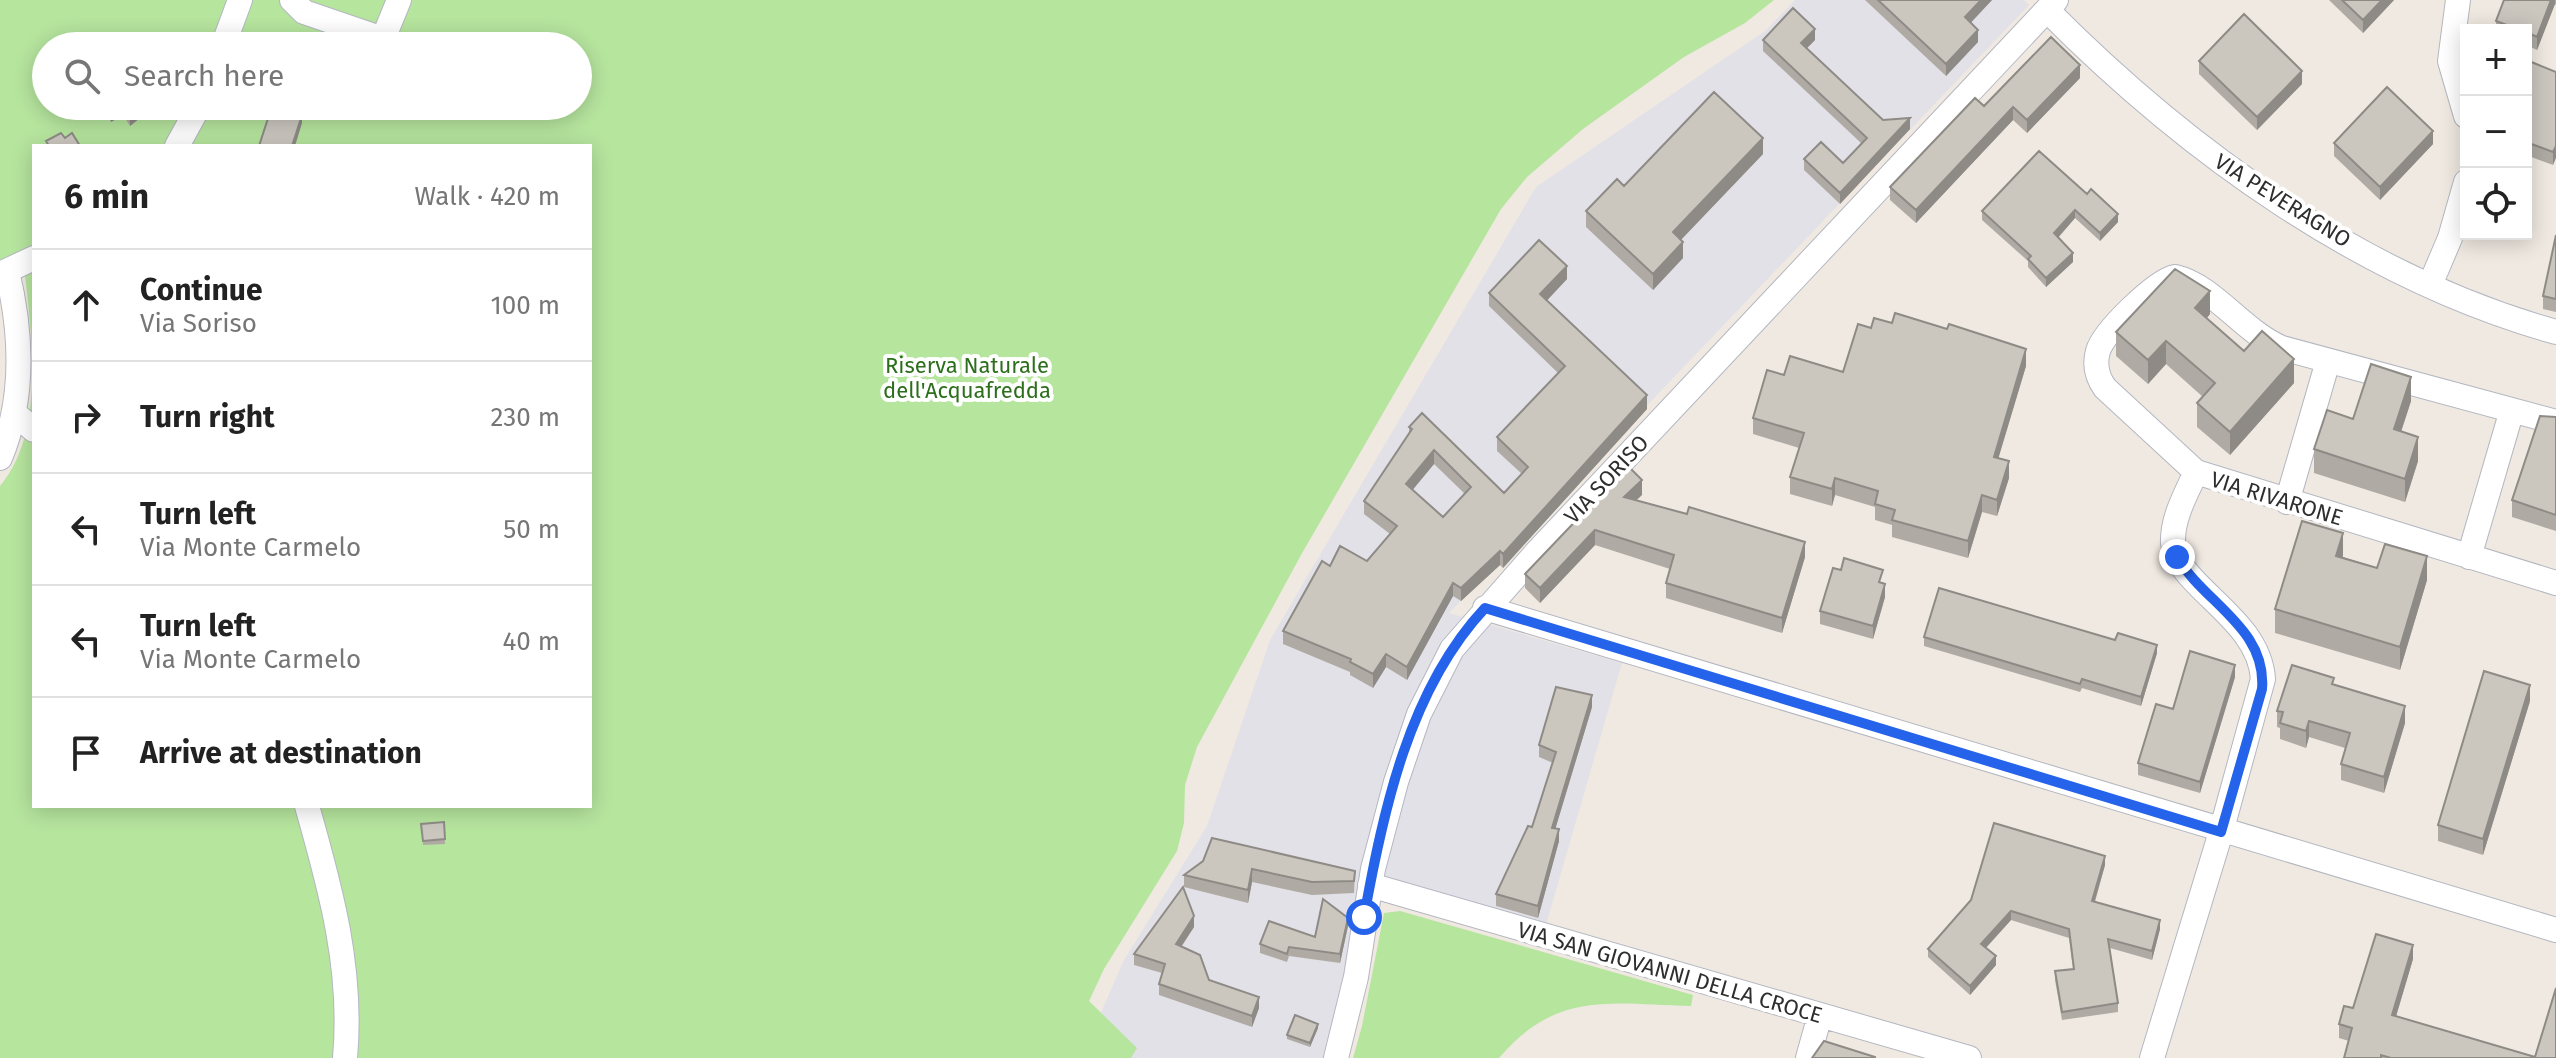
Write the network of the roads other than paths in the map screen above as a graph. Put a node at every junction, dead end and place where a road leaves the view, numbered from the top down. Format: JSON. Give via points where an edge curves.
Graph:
{"nodes":[{"id":1,"x":240,"y":0,"type":"edge"},
{"id":2,"x":292,"y":0,"type":"edge"},
{"id":3,"x":399,"y":0,"type":"edge"},
{"id":4,"x":2458,"y":0,"type":"edge"},
{"id":5,"x":2051,"y":5,"type":"edge"},
{"id":6,"x":228,"y":32,"type":"edge"},
{"id":7,"x":362,"y":32,"type":"edge"},
{"id":8,"x":393,"y":32,"type":"edge"},
{"id":9,"x":2460,"y":96,"type":"edge"},
{"id":10,"x":191,"y":120,"type":"edge"},
{"id":11,"x":178,"y":144,"type":"edge"},
{"id":12,"x":2460,"y":203,"type":"edge"},
{"id":13,"x":32,"y":259,"type":"edge"},
{"id":14,"x":4,"y":273,"type":"edge"},
{"id":15,"x":2430,"y":285,"type":"junction"},
{"id":16,"x":2556,"y":332,"type":"edge"},
{"id":17,"x":2328,"y":361,"type":"junction"},
{"id":18,"x":2512,"y":410,"type":"junction"},
{"id":19,"x":14,"y":413,"type":"junction"},
{"id":20,"x":2556,"y":422,"type":"edge"},
{"id":21,"x":32,"y":428,"type":"edge"},
{"id":22,"x":0,"y":458,"type":"edge"},
{"id":23,"x":2196,"y":472,"type":"junction"},
{"id":24,"x":2287,"y":502,"type":"junction"},
{"id":25,"x":2469,"y":557,"type":"junction"},
{"id":26,"x":2556,"y":583,"type":"edge"},
{"id":27,"x":1485,"y":608,"type":"junction"},
{"id":28,"x":308,"y":808,"type":"edge"},
{"id":29,"x":2221,"y":832,"type":"junction"},
{"id":30,"x":1370,"y":885,"type":"junction"},
{"id":31,"x":2556,"y":930,"type":"edge"},
{"id":32,"x":1820,"y":1015,"type":"junction"},
{"id":33,"x":345,"y":1058,"type":"edge"},
{"id":34,"x":1336,"y":1058,"type":"edge"},
{"id":35,"x":1808,"y":1058,"type":"edge"},
{"id":36,"x":1969,"y":1058,"type":"edge"},
{"id":37,"x":2152,"y":1058,"type":"edge"}],
"edges":[{"from":1,"to":6,"type":"street"},
{"from":2,"to":7,"type":"street","via":[[304,12]]},
{"from":3,"to":8,"type":"street"},
{"from":4,"to":9,"type":"street","via":[[2450,61]]},
{"from":5,"to":15,"type":"street","name":"VIA PEVERAGNO","via":[[2132,92],[2226,165],[2326,229]]},
{"from":5,"to":27,"type":"street","name":"VIA SORISO"},
{"from":10,"to":11,"type":"street"},
{"from":12,"to":15,"type":"street"},
{"from":13,"to":14,"type":"street"},
{"from":14,"to":19,"type":"street","via":[[19,349]]},
{"from":15,"to":16,"type":"street","name":"VIA PEVERAGNO"},
{"from":17,"to":18,"type":"street","name":"VIA RIVARONE"},
{"from":17,"to":23,"type":"street","name":"VIA RIVARONE","via":[[2262,339],[2191,281],[2175,277],[2155,286],[2105,338],[2096,368],[2113,397]]},
{"from":17,"to":24,"type":"street"},
{"from":18,"to":20,"type":"street","name":"VIA RIVARONE"},
{"from":18,"to":25,"type":"street"},
{"from":19,"to":21,"type":"street"},
{"from":19,"to":22,"type":"street"},
{"from":23,"to":24,"type":"street","name":"VIA RIVARONE"},
{"from":23,"to":29,"type":"street","via":[[2175,523],[2174,549],[2183,566],[2250,638],[2262,670],[2262,689]]},
{"from":24,"to":25,"type":"street","name":"VIA RIVARONE"},
{"from":25,"to":26,"type":"street","name":"VIA RIVARONE"},
{"from":27,"to":29,"type":"street"},
{"from":27,"to":30,"type":"street","name":"VIA SORISO","via":[[1452,649],[1419,714]]},
{"from":28,"to":33,"type":"street","via":[[345,958]]},
{"from":29,"to":31,"type":"street"},
{"from":29,"to":37,"type":"street"},
{"from":30,"to":32,"type":"street","name":"VIA SAN GIOVANNI DELLA CROCE"},
{"from":30,"to":34,"type":"street","name":"VIA SORISO","via":[[1352,998]]},
{"from":32,"to":35,"type":"street"},
{"from":32,"to":36,"type":"street","name":"VIA SAN GIOVANNI DELLA CROCE"}]}
